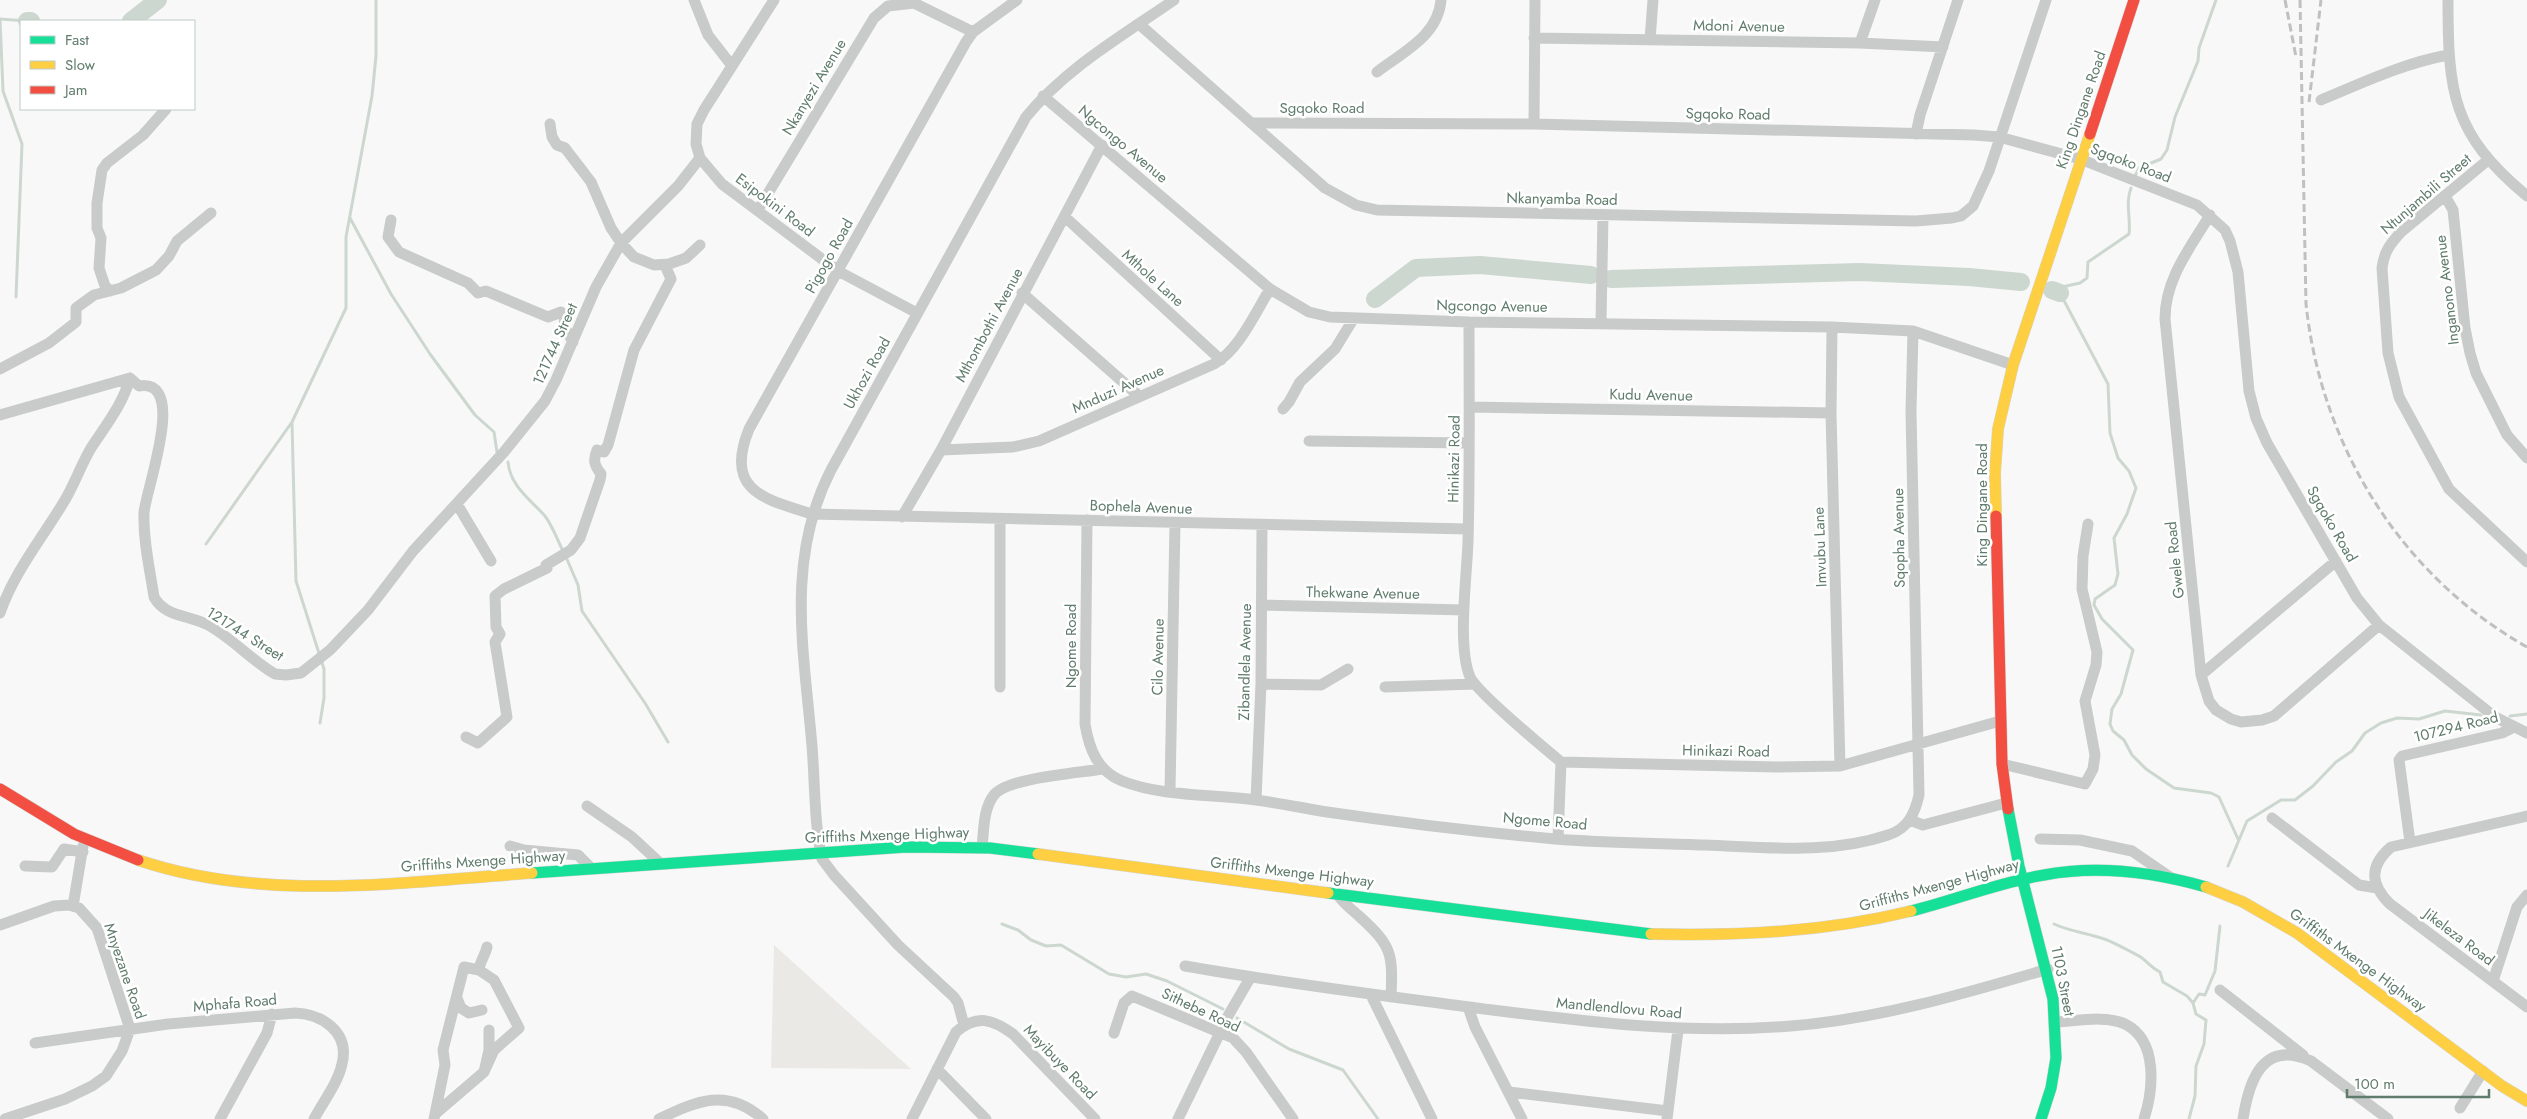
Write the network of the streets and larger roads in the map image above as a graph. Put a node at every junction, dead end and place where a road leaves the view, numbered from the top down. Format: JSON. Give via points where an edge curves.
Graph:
{"nodes":[{"id":1,"x":694,"y":0,"type":"edge"},
{"id":2,"x":774,"y":0,"type":"edge"},
{"id":3,"x":1017,"y":0,"type":"edge"},
{"id":4,"x":1174,"y":0,"type":"edge"},
{"id":5,"x":1441,"y":0,"type":"edge"},
{"id":6,"x":1535,"y":0,"type":"edge"},
{"id":7,"x":1653,"y":0,"type":"edge"},
{"id":8,"x":1875,"y":0,"type":"edge"},
{"id":9,"x":1958,"y":0,"type":"edge"},
{"id":10,"x":2046,"y":0,"type":"edge"},
{"id":11,"x":2134,"y":0,"type":"edge"},
{"id":12,"x":2448,"y":0,"type":"edge"},
{"id":13,"x":914,"y":1,"type":"edge"},
{"id":14,"x":1138,"y":24,"type":"junction"},
{"id":15,"x":973,"y":32,"type":"junction"},
{"id":16,"x":1534,"y":38,"type":"junction"},
{"id":17,"x":1650,"y":40,"type":"junction"},
{"id":18,"x":1860,"y":43,"type":"junction"},
{"id":19,"x":1943,"y":47,"type":"junction"},
{"id":20,"x":2448,"y":55,"type":"junction"},
{"id":21,"x":732,"y":66,"type":"junction"},
{"id":22,"x":1377,"y":72,"type":"dead end"},
{"id":23,"x":1043,"y":96,"type":"junction"},
{"id":24,"x":2320,"y":100,"type":"dead end"},
{"id":25,"x":165,"y":110,"type":"edge"},
{"id":26,"x":1252,"y":123,"type":"junction"},
{"id":27,"x":550,"y":124,"type":"dead end"},
{"id":28,"x":1534,"y":124,"type":"junction"},
{"id":29,"x":1916,"y":134,"type":"junction"},
{"id":30,"x":1999,"y":137,"type":"junction"},
{"id":31,"x":1102,"y":145,"type":"junction"},
{"id":32,"x":700,"y":158,"type":"junction"},
{"id":33,"x":2080,"y":159,"type":"junction"},
{"id":34,"x":2488,"y":160,"type":"junction"},
{"id":35,"x":2445,"y":196,"type":"junction"},
{"id":36,"x":2527,"y":196,"type":"edge"},
{"id":37,"x":758,"y":210,"type":"junction"},
{"id":38,"x":210,"y":213,"type":"dead end"},
{"id":39,"x":2210,"y":214,"type":"junction"},
{"id":40,"x":1603,"y":216,"type":"junction"},
{"id":41,"x":1065,"y":217,"type":"junction"},
{"id":42,"x":391,"y":220,"type":"dead end"},
{"id":43,"x":621,"y":243,"type":"junction"},
{"id":44,"x":700,"y":245,"type":"dead end"},
{"id":45,"x":665,"y":265,"type":"junction"},
{"id":46,"x":838,"y":271,"type":"junction"},
{"id":47,"x":1270,"y":289,"type":"junction"},
{"id":48,"x":110,"y":291,"type":"junction"},
{"id":49,"x":1022,"y":293,"type":"junction"},
{"id":50,"x":917,"y":313,"type":"junction"},
{"id":51,"x":1354,"y":318,"type":"junction"},
{"id":52,"x":1469,"y":322,"type":"junction"},
{"id":53,"x":1601,"y":322,"type":"junction"},
{"id":54,"x":1832,"y":327,"type":"junction"},
{"id":55,"x":1913,"y":331,"type":"junction"},
{"id":56,"x":573,"y":342,"type":"junction"},
{"id":57,"x":1221,"y":360,"type":"junction"},
{"id":58,"x":2013,"y":365,"type":"junction"},
{"id":59,"x":0,"y":369,"type":"edge"},
{"id":60,"x":130,"y":378,"type":"junction"},
{"id":61,"x":1139,"y":396,"type":"junction"},
{"id":62,"x":1469,"y":407,"type":"junction"},
{"id":63,"x":1283,"y":409,"type":"dead end"},
{"id":64,"x":1831,"y":413,"type":"junction"},
{"id":65,"x":0,"y":415,"type":"edge"},
{"id":66,"x":1309,"y":441,"type":"dead end"},
{"id":67,"x":1469,"y":443,"type":"junction"},
{"id":68,"x":941,"y":450,"type":"junction"},
{"id":69,"x":2527,"y":458,"type":"edge"},
{"id":70,"x":457,"y":504,"type":"junction"},
{"id":71,"x":812,"y":514,"type":"junction"},
{"id":72,"x":902,"y":518,"type":"junction"},
{"id":73,"x":1000,"y":520,"type":"junction"},
{"id":74,"x":1087,"y":520,"type":"junction"},
{"id":75,"x":1175,"y":523,"type":"junction"},
{"id":76,"x":2088,"y":524,"type":"dead end"},
{"id":77,"x":1262,"y":525,"type":"junction"},
{"id":78,"x":1468,"y":529,"type":"junction"},
{"id":79,"x":491,"y":561,"type":"dead end"},
{"id":80,"x":2336,"y":561,"type":"junction"},
{"id":81,"x":2527,"y":562,"type":"edge"},
{"id":82,"x":1262,"y":605,"type":"junction"},
{"id":83,"x":1464,"y":610,"type":"junction"},
{"id":84,"x":0,"y":613,"type":"edge"},
{"id":85,"x":2379,"y":625,"type":"junction"},
{"id":86,"x":1348,"y":669,"type":"dead end"},
{"id":87,"x":2201,"y":675,"type":"junction"},
{"id":88,"x":1261,"y":684,"type":"junction"},
{"id":89,"x":1475,"y":684,"type":"junction"},
{"id":90,"x":1000,"y":687,"type":"dead end"},
{"id":91,"x":1385,"y":687,"type":"dead end"},
{"id":92,"x":2000,"y":720,"type":"junction"},
{"id":93,"x":2514,"y":727,"type":"junction"},
{"id":94,"x":2527,"y":733,"type":"edge"},
{"id":95,"x":466,"y":737,"type":"dead end"},
{"id":96,"x":1918,"y":745,"type":"junction"},
{"id":97,"x":1561,"y":762,"type":"junction"},
{"id":98,"x":2002,"y":764,"type":"junction"},
{"id":99,"x":1840,"y":766,"type":"junction"},
{"id":100,"x":1102,"y":769,"type":"junction"},
{"id":101,"x":0,"y":789,"type":"edge"},
{"id":102,"x":1170,"y":791,"type":"junction"},
{"id":103,"x":1256,"y":800,"type":"junction"},
{"id":104,"x":2006,"y":803,"type":"junction"},
{"id":105,"x":587,"y":806,"type":"dead end"},
{"id":106,"x":2527,"y":816,"type":"edge"},
{"id":107,"x":2272,"y":818,"type":"dead end"},
{"id":108,"x":1910,"y":820,"type":"junction"},
{"id":109,"x":84,"y":839,"type":"junction"},
{"id":110,"x":1558,"y":839,"type":"junction"},
{"id":111,"x":2040,"y":839,"type":"dead end"},
{"id":112,"x":2410,"y":842,"type":"junction"},
{"id":113,"x":510,"y":846,"type":"dead end"},
{"id":114,"x":982,"y":847,"type":"junction"},
{"id":115,"x":82,"y":852,"type":"junction"},
{"id":116,"x":821,"y":852,"type":"junction"},
{"id":117,"x":660,"y":863,"type":"junction"},
{"id":118,"x":25,"y":866,"type":"dead end"},
{"id":119,"x":591,"y":868,"type":"junction"},
{"id":120,"x":2023,"y":878,"type":"junction"},
{"id":121,"x":2174,"y":880,"type":"junction"},
{"id":122,"x":2377,"y":888,"type":"junction"},
{"id":123,"x":1337,"y":894,"type":"junction"},
{"id":124,"x":2527,"y":895,"type":"edge"},
{"id":125,"x":74,"y":906,"type":"junction"},
{"id":126,"x":0,"y":926,"type":"edge"},
{"id":127,"x":487,"y":947,"type":"dead end"},
{"id":128,"x":1185,"y":966,"type":"dead end"},
{"id":129,"x":2048,"y":969,"type":"junction"},
{"id":130,"x":479,"y":970,"type":"junction"},
{"id":131,"x":1250,"y":978,"type":"junction"},
{"id":132,"x":2493,"y":981,"type":"junction"},
{"id":133,"x":2220,"y":990,"type":"dead end"},
{"id":134,"x":1371,"y":995,"type":"junction"},
{"id":135,"x":1391,"y":997,"type":"junction"},
{"id":136,"x":457,"y":998,"type":"junction"},
{"id":137,"x":1468,"y":1007,"type":"junction"},
{"id":138,"x":2527,"y":1007,"type":"edge"},
{"id":139,"x":482,"y":1010,"type":"dead end"},
{"id":140,"x":272,"y":1014,"type":"junction"},
{"id":141,"x":2056,"y":1022,"type":"junction"},
{"id":142,"x":964,"y":1025,"type":"junction"},
{"id":143,"x":130,"y":1029,"type":"junction"},
{"id":144,"x":489,"y":1030,"type":"dead end"},
{"id":145,"x":1678,"y":1030,"type":"junction"},
{"id":146,"x":1219,"y":1033,"type":"junction"},
{"id":147,"x":1114,"y":1034,"type":"dead end"},
{"id":148,"x":35,"y":1043,"type":"dead end"},
{"id":149,"x":2311,"y":1060,"type":"junction"},
{"id":150,"x":937,"y":1069,"type":"junction"},
{"id":151,"x":484,"y":1072,"type":"junction"},
{"id":152,"x":2483,"y":1072,"type":"junction"},
{"id":153,"x":1509,"y":1092,"type":"junction"},
{"id":154,"x":2527,"y":1101,"type":"edge"},
{"id":155,"x":2460,"y":1108,"type":"dead end"},
{"id":156,"x":1668,"y":1115,"type":"edge"},
{"id":157,"x":2244,"y":1115,"type":"edge"},
{"id":158,"x":434,"y":1116,"type":"edge"},
{"id":159,"x":5,"y":1119,"type":"edge"},
{"id":160,"x":220,"y":1119,"type":"edge"},
{"id":161,"x":314,"y":1119,"type":"edge"},
{"id":162,"x":659,"y":1119,"type":"edge"},
{"id":163,"x":764,"y":1119,"type":"edge"},
{"id":164,"x":912,"y":1119,"type":"edge"},
{"id":165,"x":986,"y":1119,"type":"edge"},
{"id":166,"x":1095,"y":1119,"type":"edge"},
{"id":167,"x":1179,"y":1119,"type":"edge"},
{"id":168,"x":1294,"y":1119,"type":"edge"},
{"id":169,"x":1432,"y":1119,"type":"edge"},
{"id":170,"x":1522,"y":1119,"type":"edge"},
{"id":171,"x":2041,"y":1119,"type":"edge"},
{"id":172,"x":2144,"y":1119,"type":"edge"},
{"id":173,"x":2255,"y":1119,"type":"edge"},
{"id":174,"x":2388,"y":1119,"type":"edge"}],
"edges":[{"from":1,"to":21,"type":"street","via":[[708,35]]},
{"from":2,"to":21,"type":"street"},
{"from":3,"to":15,"type":"street","name":"Pigogo Road"},
{"from":4,"to":14,"type":"street","name":"Ukhozi Road"},
{"from":5,"to":22,"type":"street","via":[[1440,13],[1426,36]]},
{"from":6,"to":16,"type":"street"},
{"from":7,"to":17,"type":"street"},
{"from":8,"to":18,"type":"street"},
{"from":9,"to":19,"type":"street"},
{"from":10,"to":30,"type":"street","name":"Nkanyamba Road"},
{"from":11,"to":33,"type":"street","name":"King Dingane Road"},
{"from":12,"to":20,"type":"street"},
{"from":13,"to":15,"type":"street","name":"Nkanyezi Avenue"},
{"from":13,"to":37,"type":"street","name":"Nkanyezi Avenue","via":[[888,6],[874,18]]},
{"from":14,"to":23,"type":"street","name":"Ukhozi Road","via":[[1075,68]]},
{"from":14,"to":26,"type":"street","name":"Nkanyamba Road"},
{"from":15,"to":46,"type":"street","name":"Pigogo Road"},
{"from":16,"to":17,"type":"street","name":"Mdoni Avenue"},
{"from":16,"to":28,"type":"street"},
{"from":17,"to":18,"type":"street","name":"Mdoni Avenue"},
{"from":18,"to":19,"type":"street","name":"Mdoni Avenue"},
{"from":19,"to":29,"type":"street"},
{"from":20,"to":24,"type":"street","via":[[2429,58]]},
{"from":20,"to":34,"type":"street","via":[[2458,108],[2468,131]]},
{"from":21,"to":32,"type":"street","via":[[697,124],[696,144]]},
{"from":23,"to":31,"type":"street","name":"Ngcongo Avenue"},
{"from":23,"to":50,"type":"street","name":"Ukhozi Road","via":[[1026,117]]},
{"from":25,"to":48,"type":"street","via":[[143,135],[102,170],[97,204],[97,228],[101,238],[99,268]]},
{"from":26,"to":28,"type":"street","name":"Sgqoko Road"},
{"from":26,"to":40,"type":"street","name":"Nkanyamba Road","via":[[1324,188],[1356,205],[1377,210]]},
{"from":27,"to":43,"type":"street","via":[[552,137],[565,148],[591,182]]},
{"from":28,"to":29,"type":"street","name":"Sgqoko Road"},
{"from":29,"to":30,"type":"street","name":"Sgqoko Road"},
{"from":30,"to":33,"type":"street","name":"Sgqoko Road"},
{"from":30,"to":40,"type":"street","name":"Nkanyamba Road","via":[[1989,171],[1973,206],[1961,216],[1952,218],[1916,221]]},
{"from":31,"to":41,"type":"street","name":"Mthombothi Avenue"},
{"from":31,"to":47,"type":"street","name":"Ngcongo Avenue"},
{"from":32,"to":37,"type":"street","name":"Esipokini Road","via":[[722,184]]},
{"from":32,"to":43,"type":"street","name":"121744 Street","via":[[678,186]]},
{"from":33,"to":39,"type":"street","name":"Sgqoko Road","via":[[2197,204]]},
{"from":33,"to":58,"type":"street","name":"King Dingane Road"},
{"from":34,"to":35,"type":"street","name":"Ntunjambili Street"},
{"from":34,"to":36,"type":"street"},
{"from":35,"to":69,"type":"street","name":"Inganono Avenue","via":[[2452,210],[2470,353],[2476,373],[2507,435]]},
{"from":35,"to":81,"type":"street","name":"Ntunjambili Street","via":[[2401,232],[2384,256],[2388,353],[2393,378],[2399,397],[2449,489]]},
{"from":37,"to":46,"type":"street","name":"Esipokini Road"},
{"from":38,"to":48,"type":"street","via":[[177,241],[156,270]]},
{"from":39,"to":80,"type":"street","name":"Sgqoko Road","via":[[2225,230],[2233,252],[2241,296],[2249,391],[2256,418],[2267,443]]},
{"from":39,"to":87,"type":"street","name":"Gwele Road","via":[[2171,282],[2165,300]]},
{"from":40,"to":53,"type":"street"},
{"from":41,"to":49,"type":"street","name":"Mthombothi Avenue"},
{"from":41,"to":57,"type":"street","name":"Mthole Lane"},
{"from":42,"to":56,"type":"street","via":[[388,237],[399,252],[468,283],[478,294],[486,291],[548,317],[561,312]]},
{"from":43,"to":45,"type":"street","via":[[634,257],[654,266]]},
{"from":43,"to":56,"type":"street","name":"121744 Street","via":[[596,287]]},
{"from":44,"to":45,"type":"street","via":[[686,258]]},
{"from":45,"to":95,"type":"street","via":[[671,279],[634,350],[608,445],[604,452],[598,450],[594,458],[600,480],[580,538],[571,550],[546,565],[547,568],[496,596],[496,627],[500,634],[494,642],[507,717],[478,743]]},
{"from":46,"to":50,"type":"street","name":"Esipokini Road"},
{"from":46,"to":71,"type":"street","name":"Pigogo Road","via":[[749,429],[740,458],[744,476],[757,494]]},
{"from":47,"to":51,"type":"street","name":"Ngcongo Avenue","via":[[1309,312]]},
{"from":47,"to":57,"type":"street","name":"Mnduzi Avenue"},
{"from":48,"to":59,"type":"street","via":[[94,296],[76,308],[76,322],[50,343]]},
{"from":49,"to":61,"type":"street"},
{"from":49,"to":68,"type":"street","name":"Mthombothi Avenue"},
{"from":50,"to":71,"type":"street","name":"Ukhozi Road","via":[[830,470]]},
{"from":51,"to":52,"type":"street","name":"Ngcongo Avenue"},
{"from":51,"to":63,"type":"street","via":[[1335,348],[1300,382]]},
{"from":52,"to":53,"type":"street","name":"Ngcongo Avenue"},
{"from":52,"to":62,"type":"street","name":"Hinikazi Road"},
{"from":53,"to":54,"type":"street","name":"Ngcongo Avenue"},
{"from":54,"to":55,"type":"street","name":"Ngcongo Avenue"},
{"from":54,"to":64,"type":"street","name":"Imvubu Lane"},
{"from":55,"to":58,"type":"street","name":"Ngcongo Avenue"},
{"from":55,"to":96,"type":"street","name":"Sqopha Avenue","via":[[1911,410]]},
{"from":56,"to":70,"type":"street","name":"121744 Street","via":[[545,401]]},
{"from":57,"to":61,"type":"street","name":"Mnduzi Avenue"},
{"from":58,"to":92,"type":"street","name":"King Dingane Road","via":[[1998,429],[1995,473]]},
{"from":60,"to":65,"type":"street"},
{"from":60,"to":70,"type":"street","name":"121744 Street","via":[[139,386],[151,387],[158,393],[164,411],[144,510],[154,597],[165,610],[207,625],[274,674],[301,673],[330,650]]},
{"from":60,"to":84,"type":"street","via":[[125,398],[38,540]]},
{"from":61,"to":68,"type":"street","name":"Mnduzi Avenue","via":[[1038,441],[1014,448]]},
{"from":62,"to":64,"type":"street","name":"Kudu Avenue"},
{"from":62,"to":67,"type":"street","name":"Hinikazi Road"},
{"from":64,"to":99,"type":"street","name":"Imvubu Lane"},
{"from":66,"to":67,"type":"street"},
{"from":67,"to":78,"type":"street","name":"Hinikazi Road"},
{"from":68,"to":72,"type":"street","name":"Mthombothi Avenue"},
{"from":70,"to":79,"type":"street"},
{"from":71,"to":72,"type":"street","name":"Bophela Avenue"},
{"from":71,"to":116,"type":"street","name":"Ukhozi Road","via":[[803,558],[800,598]]},
{"from":72,"to":73,"type":"street","name":"Bophela Avenue"},
{"from":73,"to":74,"type":"street","name":"Bophela Avenue"},
{"from":73,"to":90,"type":"street"},
{"from":74,"to":75,"type":"street","name":"Bophela Avenue"},
{"from":74,"to":100,"type":"street","name":"Ngome Road","via":[[1085,724],[1088,745]]},
{"from":75,"to":77,"type":"street","name":"Bophela Avenue"},
{"from":75,"to":102,"type":"street","name":"Cilo Avenue"},
{"from":76,"to":98,"type":"street","via":[[2082,589],[2097,652],[2085,701],[2095,755],[2092,769],[2085,784]]},
{"from":77,"to":78,"type":"street","name":"Bophela Avenue"},
{"from":77,"to":82,"type":"street","name":"Zibandlela Avenue"},
{"from":78,"to":83,"type":"street","name":"Hinikazi Road"},
{"from":80,"to":85,"type":"street","name":"Sgqoko Road"},
{"from":80,"to":87,"type":"street"},
{"from":82,"to":83,"type":"street","name":"Thekwane Avenue"},
{"from":82,"to":88,"type":"street","name":"Zibandlela Avenue"},
{"from":83,"to":89,"type":"street","name":"Hinikazi Road","via":[[1466,658]]},
{"from":85,"to":87,"type":"street","name":"Gwele Road","via":[[2274,716],[2262,720],[2241,722],[2216,710],[2209,701]]},
{"from":85,"to":93,"type":"street","name":"Sgqoko Road","via":[[2495,717]]},
{"from":86,"to":88,"type":"street","via":[[1321,685]]},
{"from":88,"to":103,"type":"street","name":"Zibandlela Avenue"},
{"from":89,"to":91,"type":"street"},
{"from":89,"to":97,"type":"street","name":"Hinikazi Road"},
{"from":92,"to":96,"type":"street","name":"Hinikazi Road"},
{"from":92,"to":98,"type":"street","name":"King Dingane Road"},
{"from":93,"to":94,"type":"street","name":"Sgqoko Road"},
{"from":93,"to":112,"type":"street","name":"107294 Road","via":[[2502,733],[2402,756],[2399,760]]},
{"from":96,"to":99,"type":"street","name":"Hinikazi Road"},
{"from":96,"to":108,"type":"street","via":[[1919,794]]},
{"from":97,"to":99,"type":"street","name":"Hinikazi Road"},
{"from":97,"to":110,"type":"street"},
{"from":98,"to":104,"type":"street","name":"King Dingane Road"},
{"from":100,"to":102,"type":"street","name":"Ngome Road","via":[[1140,787]]},
{"from":100,"to":114,"type":"street","via":[[1003,787],[994,794],[988,806]]},
{"from":101,"to":109,"type":"street","name":"Griffiths Mxenge Highway"},
{"from":102,"to":103,"type":"street","name":"Ngome Road"},
{"from":103,"to":110,"type":"street","name":"Ngome Road","via":[[1328,812]]},
{"from":104,"to":108,"type":"street","via":[[1923,825]]},
{"from":104,"to":120,"type":"street","name":"King Dingane Road"},
{"from":105,"to":117,"type":"street","via":[[632,837]]},
{"from":106,"to":112,"type":"street"},
{"from":107,"to":122,"type":"street","via":[[2358,885]]},
{"from":108,"to":110,"type":"street","name":"Ngome Road","via":[[1890,835],[1809,848]]},
{"from":109,"to":115,"type":"street"},
{"from":109,"to":119,"type":"street","name":"Griffiths Mxenge Highway","via":[[122,855],[195,877],[276,887],[346,886]]},
{"from":111,"to":121,"type":"street","via":[[2080,840],[2132,851]]},
{"from":112,"to":122,"type":"street","via":[[2391,848],[2381,856],[2375,868]]},
{"from":113,"to":119,"type":"street","via":[[578,855]]},
{"from":114,"to":116,"type":"street","name":"Griffiths Mxenge Highway","via":[[906,846]]},
{"from":114,"to":123,"type":"street","name":"Griffiths Mxenge Highway"},
{"from":115,"to":118,"type":"street","via":[[64,850],[52,867]]},
{"from":115,"to":125,"type":"street"},
{"from":116,"to":117,"type":"street","name":"Griffiths Mxenge Highway"},
{"from":116,"to":142,"type":"street","via":[[825,863],[842,884],[904,951],[954,997]]},
{"from":117,"to":119,"type":"street","name":"Griffiths Mxenge Highway"},
{"from":120,"to":121,"type":"street","name":"Griffiths Mxenge Highway","via":[[2114,872]]},
{"from":120,"to":123,"type":"street","name":"Griffiths Mxenge Highway","via":[[1954,900],[1868,921],[1772,933],[1708,936],[1642,934]]},
{"from":120,"to":129,"type":"street","name":"1103 Street"},
{"from":121,"to":152,"type":"street","name":"Griffiths Mxenge Highway","via":[[2210,888],[2277,920]]},
{"from":122,"to":132,"type":"street","name":"Jikeleza Road","via":[[2390,904]]},
{"from":123,"to":135,"type":"street","via":[[1390,951],[1393,967]]},
{"from":124,"to":132,"type":"street","via":[[2517,908]]},
{"from":125,"to":126,"type":"street","via":[[54,906]]},
{"from":125,"to":143,"type":"street","name":"Mnyezane Road","via":[[87,915],[96,928]]},
{"from":127,"to":130,"type":"street"},
{"from":128,"to":131,"type":"street","name":"Mandlendlovu Road"},
{"from":129,"to":141,"type":"street","name":"1103 Street"},
{"from":129,"to":145,"type":"street","name":"Mandlendlovu Road","via":[[1928,1004],[1857,1018],[1789,1026]]},
{"from":130,"to":136,"type":"street","via":[[464,967]]},
{"from":130,"to":151,"type":"street","via":[[494,980],[519,1028],[494,1050]]},
{"from":131,"to":134,"type":"street","name":"Mandlendlovu Road"},
{"from":131,"to":146,"type":"street"},
{"from":132,"to":138,"type":"street","name":"Jikeleza Road"},
{"from":133,"to":149,"type":"street"},
{"from":134,"to":135,"type":"street","name":"Mandlendlovu Road"},
{"from":134,"to":169,"type":"street"},
{"from":135,"to":137,"type":"street","name":"Mandlendlovu Road"},
{"from":136,"to":139,"type":"street","via":[[460,1008],[469,1013]]},
{"from":136,"to":158,"type":"street","via":[[443,1050],[446,1065]]},
{"from":137,"to":145,"type":"street","name":"Mandlendlovu Road"},
{"from":137,"to":153,"type":"street"},
{"from":140,"to":143,"type":"street","name":"Mphafa Road"},
{"from":140,"to":160,"type":"street","via":[[267,1033]]},
{"from":140,"to":161,"type":"street","name":"Mphafa Road","via":[[312,1014],[332,1027],[340,1040],[342,1065]]},
{"from":141,"to":171,"type":"street","name":"1103 Street","via":[[2053,1080]]},
{"from":141,"to":172,"type":"street","via":[[2109,1020],[2126,1024],[2139,1037],[2150,1065],[2152,1088]]},
{"from":142,"to":150,"type":"street","via":[[956,1032]]},
{"from":142,"to":166,"type":"street","name":"Mayibuye Road","via":[[977,1020],[1002,1026]]},
{"from":143,"to":148,"type":"street","name":"Mphafa Road"},
{"from":143,"to":159,"type":"street","name":"Mnyezane Road","via":[[122,1051],[106,1076],[65,1099]]},
{"from":144,"to":151,"type":"street"},
{"from":145,"to":156,"type":"street"},
{"from":146,"to":147,"type":"street","name":"Sithebe Road","via":[[1132,996],[1124,1003]]},
{"from":146,"to":167,"type":"street"},
{"from":146,"to":168,"type":"street","name":"Sithebe Road","via":[[1239,1044]]},
{"from":149,"to":157,"type":"street","via":[[2287,1054],[2263,1063],[2255,1075]]},
{"from":149,"to":174,"type":"street"},
{"from":150,"to":164,"type":"street"},
{"from":150,"to":165,"type":"street"},
{"from":151,"to":158,"type":"street"},
{"from":152,"to":154,"type":"street","name":"Griffiths Mxenge Highway"},
{"from":152,"to":155,"type":"street"},
{"from":153,"to":156,"type":"street"},
{"from":153,"to":170,"type":"street"},
{"from":157,"to":173,"type":"street"},
{"from":162,"to":163,"type":"street","via":[[693,1104],[725,1099],[740,1103]]}]}
